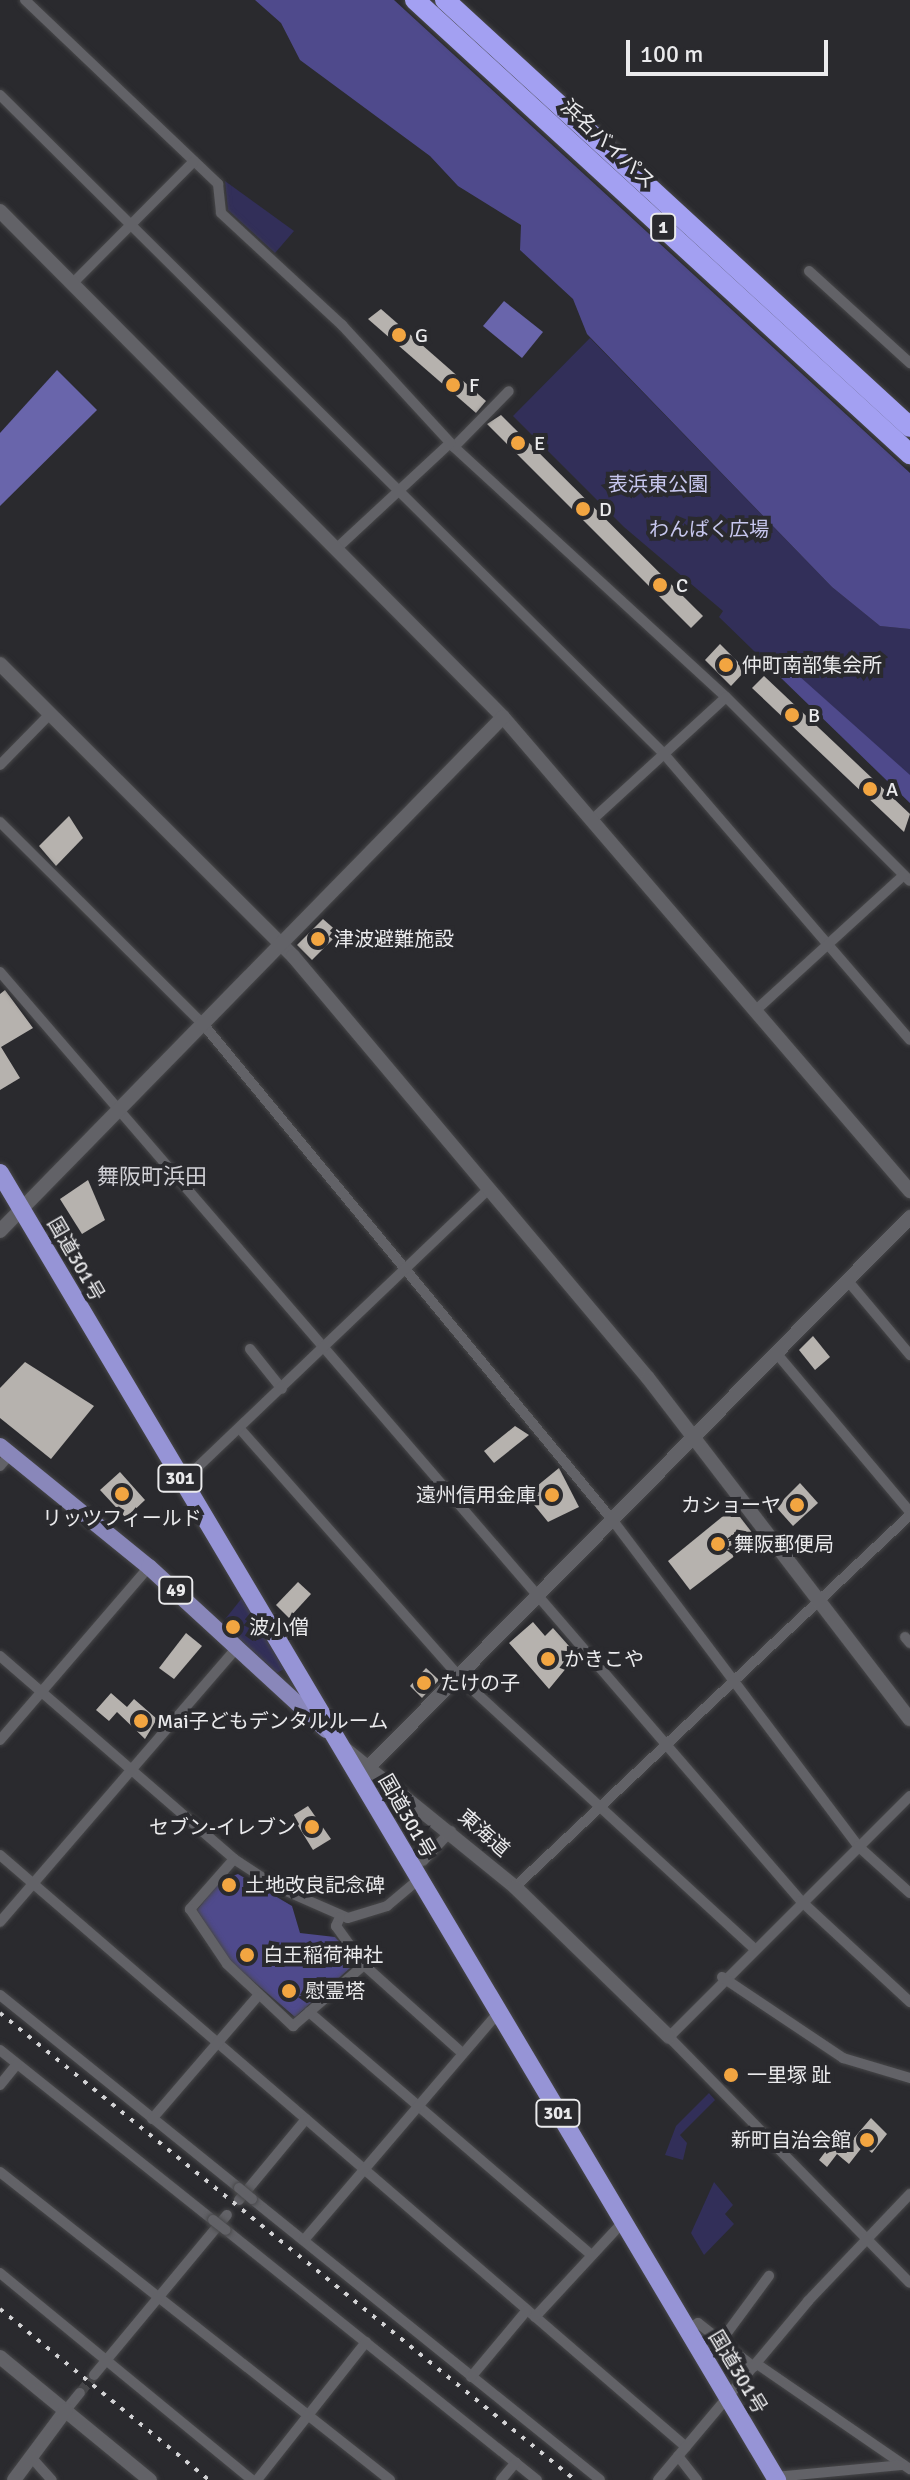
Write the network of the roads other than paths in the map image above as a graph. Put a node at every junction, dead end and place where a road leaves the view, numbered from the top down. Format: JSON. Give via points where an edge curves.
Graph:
{"nodes":[{"id":1,"x":25,"y":0,"type":"edge"},
{"id":2,"x":415,"y":0,"type":"edge"},
{"id":3,"x":445,"y":0,"type":"edge"},
{"id":4,"x":0,"y":95,"type":"edge"},
{"id":5,"x":194,"y":161,"type":"junction"},
{"id":6,"x":0,"y":211,"type":"edge"},
{"id":7,"x":133,"y":223,"type":"junction"},
{"id":8,"x":809,"y":271,"type":"dead end"},
{"id":9,"x":72,"y":284,"type":"junction"},
{"id":10,"x":910,"y":363,"type":"edge"},
{"id":11,"x":509,"y":391,"type":"dead end"},
{"id":12,"x":910,"y":427,"type":"edge"},
{"id":13,"x":452,"y":445,"type":"junction"},
{"id":14,"x":910,"y":454,"type":"edge"},
{"id":15,"x":395,"y":494,"type":"junction"},
{"id":16,"x":336,"y":549,"type":"junction"},
{"id":17,"x":0,"y":664,"type":"edge"},
{"id":18,"x":726,"y":697,"type":"junction"},
{"id":19,"x":50,"y":714,"type":"junction"},
{"id":20,"x":503,"y":717,"type":"junction"},
{"id":21,"x":664,"y":754,"type":"junction"},
{"id":22,"x":0,"y":765,"type":"edge"},
{"id":23,"x":593,"y":819,"type":"junction"},
{"id":24,"x":0,"y":822,"type":"edge"},
{"id":25,"x":907,"y":878,"type":"edge"},
{"id":26,"x":279,"y":942,"type":"junction"},
{"id":27,"x":828,"y":945,"type":"junction"},
{"id":28,"x":0,"y":972,"type":"edge"},
{"id":29,"x":756,"y":1010,"type":"junction"},
{"id":30,"x":203,"y":1024,"type":"junction"},
{"id":31,"x":910,"y":1040,"type":"edge"},
{"id":32,"x":119,"y":1111,"type":"junction"},
{"id":33,"x":0,"y":1173,"type":"edge"},
{"id":34,"x":489,"y":1189,"type":"junction"},
{"id":35,"x":910,"y":1191,"type":"edge"},
{"id":36,"x":22,"y":1209,"type":"junction"},
{"id":37,"x":910,"y":1217,"type":"edge"},
{"id":38,"x":0,"y":1231,"type":"edge"},
{"id":39,"x":405,"y":1268,"type":"junction"},
{"id":40,"x":848,"y":1281,"type":"junction"},
{"id":41,"x":250,"y":1349,"type":"dead end"},
{"id":42,"x":322,"y":1349,"type":"junction"},
{"id":43,"x":777,"y":1354,"type":"junction"},
{"id":44,"x":910,"y":1355,"type":"edge"},
{"id":45,"x":282,"y":1389,"type":"junction"},
{"id":46,"x":241,"y":1430,"type":"junction"},
{"id":47,"x":695,"y":1439,"type":"junction"},
{"id":48,"x":3,"y":1456,"type":"edge"},
{"id":49,"x":182,"y":1482,"type":"junction"},
{"id":50,"x":910,"y":1513,"type":"edge"},
{"id":51,"x":614,"y":1522,"type":"junction"},
{"id":52,"x":149,"y":1567,"type":"junction"},
{"id":53,"x":537,"y":1601,"type":"junction"},
{"id":54,"x":819,"y":1601,"type":"junction"},
{"id":55,"x":238,"y":1646,"type":"junction"},
{"id":56,"x":0,"y":1656,"type":"edge"},
{"id":57,"x":461,"y":1679,"type":"junction"},
{"id":58,"x":734,"y":1681,"type":"junction"},
{"id":59,"x":41,"y":1692,"type":"junction"},
{"id":60,"x":910,"y":1719,"type":"edge"},
{"id":61,"x":0,"y":1740,"type":"edge"},
{"id":62,"x":664,"y":1745,"type":"junction"},
{"id":63,"x":341,"y":1746,"type":"junction"},
{"id":64,"x":131,"y":1770,"type":"junction"},
{"id":65,"x":366,"y":1773,"type":"junction"},
{"id":66,"x":910,"y":1796,"type":"edge"},
{"id":67,"x":600,"y":1807,"type":"junction"},
{"id":68,"x":451,"y":1831,"type":"junction"},
{"id":69,"x":858,"y":1846,"type":"junction"},
{"id":70,"x":0,"y":1855,"type":"edge"},
{"id":71,"x":234,"y":1859,"type":"junction"},
{"id":72,"x":420,"y":1870,"type":"junction"},
{"id":73,"x":33,"y":1883,"type":"junction"},
{"id":74,"x":515,"y":1887,"type":"junction"},
{"id":75,"x":910,"y":1893,"type":"edge"},
{"id":76,"x":801,"y":1901,"type":"junction"},
{"id":77,"x":340,"y":1917,"type":"junction"},
{"id":78,"x":0,"y":1922,"type":"edge"},
{"id":79,"x":752,"y":1947,"type":"junction"},
{"id":80,"x":364,"y":1965,"type":"junction"},
{"id":81,"x":722,"y":1977,"type":"junction"},
{"id":82,"x":0,"y":1995,"type":"edge"},
{"id":83,"x":257,"y":1997,"type":"junction"},
{"id":84,"x":910,"y":2002,"type":"edge"},
{"id":85,"x":309,"y":2012,"type":"junction"},
{"id":86,"x":498,"y":2013,"type":"junction"},
{"id":87,"x":669,"y":2037,"type":"junction"},
{"id":88,"x":218,"y":2043,"type":"junction"},
{"id":89,"x":0,"y":2050,"type":"edge"},
{"id":90,"x":461,"y":2052,"type":"junction"},
{"id":91,"x":17,"y":2064,"type":"junction"},
{"id":92,"x":910,"y":2078,"type":"edge"},
{"id":93,"x":0,"y":2085,"type":"edge"},
{"id":94,"x":416,"y":2105,"type":"junction"},
{"id":95,"x":152,"y":2119,"type":"junction"},
{"id":96,"x":306,"y":2119,"type":"junction"},
{"id":97,"x":364,"y":2169,"type":"junction"},
{"id":98,"x":0,"y":2172,"type":"edge"},
{"id":99,"x":239,"y":2194,"type":"junction"},
{"id":100,"x":910,"y":2194,"type":"edge"},
{"id":101,"x":227,"y":2215,"type":"dead end"},
{"id":102,"x":623,"y":2222,"type":"junction"},
{"id":103,"x":304,"y":2240,"type":"junction"},
{"id":104,"x":862,"y":2240,"type":"junction"},
{"id":105,"x":590,"y":2254,"type":"junction"},
{"id":106,"x":0,"y":2273,"type":"edge"},
{"id":107,"x":769,"y":2276,"type":"dead end"},
{"id":108,"x":910,"y":2283,"type":"edge"},
{"id":109,"x":158,"y":2297,"type":"junction"},
{"id":110,"x":531,"y":2313,"type":"junction"},
{"id":111,"x":687,"y":2330,"type":"junction"},
{"id":112,"x":721,"y":2341,"type":"junction"},
{"id":113,"x":366,"y":2342,"type":"junction"},
{"id":114,"x":0,"y":2357,"type":"edge"},
{"id":115,"x":107,"y":2358,"type":"junction"},
{"id":116,"x":756,"y":2365,"type":"junction"},
{"id":117,"x":94,"y":2375,"type":"tunnel mouth"},
{"id":118,"x":471,"y":2377,"type":"junction"},
{"id":119,"x":80,"y":2393,"type":"tunnel mouth"},
{"id":120,"x":728,"y":2398,"type":"junction"},
{"id":121,"x":66,"y":2410,"type":"junction"},
{"id":122,"x":308,"y":2415,"type":"junction"},
{"id":123,"x":686,"y":2447,"type":"junction"},
{"id":124,"x":678,"y":2456,"type":"junction"},
{"id":125,"x":31,"y":2457,"type":"junction"},
{"id":126,"x":516,"y":2462,"type":"junction"},
{"id":127,"x":906,"y":2467,"type":"edge"},
{"id":128,"x":776,"y":2478,"type":"edge"},
{"id":129,"x":14,"y":2480,"type":"edge"},
{"id":130,"x":52,"y":2480,"type":"edge"},
{"id":131,"x":150,"y":2480,"type":"edge"},
{"id":132,"x":255,"y":2480,"type":"edge"},
{"id":133,"x":390,"y":2480,"type":"edge"},
{"id":134,"x":501,"y":2480,"type":"edge"},
{"id":135,"x":537,"y":2480,"type":"edge"},
{"id":136,"x":600,"y":2480,"type":"edge"},
{"id":137,"x":658,"y":2480,"type":"edge"},
{"id":138,"x":697,"y":2480,"type":"edge"}],
"edges":[{"from":1,"to":5,"type":"street"},
{"from":2,"to":14,"type":"highway","name":"浜名バイパス","number":"1"},
{"from":3,"to":12,"type":"highway","name":"浜名バイパス","number":"1"},
{"from":4,"to":7,"type":"street"},
{"from":5,"to":7,"type":"street"},
{"from":5,"to":13,"type":"street","via":[[218,184],[221,213],[342,325]]},
{"from":6,"to":9,"type":"street"},
{"from":7,"to":9,"type":"street"},
{"from":7,"to":15,"type":"street"},
{"from":8,"to":10,"type":"street"},
{"from":9,"to":16,"type":"street"},
{"from":11,"to":13,"type":"street"},
{"from":13,"to":15,"type":"street"},
{"from":13,"to":18,"type":"street"},
{"from":15,"to":16,"type":"street"},
{"from":15,"to":21,"type":"street"},
{"from":16,"to":20,"type":"street"},
{"from":17,"to":19,"type":"street"},
{"from":18,"to":21,"type":"street"},
{"from":18,"to":25,"type":"street"},
{"from":19,"to":22,"type":"street"},
{"from":19,"to":26,"type":"street"},
{"from":20,"to":23,"type":"street"},
{"from":20,"to":26,"type":"street"},
{"from":21,"to":23,"type":"street"},
{"from":21,"to":27,"type":"street"},
{"from":23,"to":29,"type":"street"},
{"from":24,"to":30,"type":"street"},
{"from":25,"to":27,"type":"street"},
{"from":26,"to":30,"type":"street"},
{"from":26,"to":34,"type":"street"},
{"from":27,"to":29,"type":"street"},
{"from":27,"to":31,"type":"street"},
{"from":28,"to":32,"type":"street"},
{"from":29,"to":35,"type":"street"},
{"from":30,"to":32,"type":"street"},
{"from":30,"to":39,"type":"street"},
{"from":32,"to":36,"type":"street"},
{"from":32,"to":42,"type":"street"},
{"from":33,"to":36,"type":"highway","name":"国道301号","number":"301"},
{"from":34,"to":39,"type":"street"},
{"from":34,"to":47,"type":"street"},
{"from":36,"to":38,"type":"street"},
{"from":36,"to":49,"type":"highway","name":"国道301号","number":"301"},
{"from":37,"to":40,"type":"street"},
{"from":39,"to":42,"type":"street"},
{"from":39,"to":51,"type":"street"},
{"from":40,"to":43,"type":"street"},
{"from":40,"to":44,"type":"street"},
{"from":41,"to":45,"type":"street"},
{"from":42,"to":45,"type":"street"},
{"from":42,"to":53,"type":"street"},
{"from":43,"to":47,"type":"street"},
{"from":43,"to":50,"type":"street"},
{"from":45,"to":46,"type":"street"},
{"from":46,"to":49,"type":"street"},
{"from":46,"to":57,"type":"street"},
{"from":47,"to":51,"type":"street"},
{"from":47,"to":54,"type":"street"},
{"from":48,"to":52,"type":"main road","number":"49"},
{"from":49,"to":63,"type":"highway","name":"国道301号","number":"301"},
{"from":50,"to":54,"type":"street"},
{"from":51,"to":53,"type":"street"},
{"from":51,"to":58,"type":"street"},
{"from":52,"to":55,"type":"main road","number":"49"},
{"from":52,"to":59,"type":"street"},
{"from":53,"to":57,"type":"street"},
{"from":53,"to":62,"type":"street"},
{"from":54,"to":58,"type":"street"},
{"from":54,"to":60,"type":"street"},
{"from":55,"to":63,"type":"main road","number":"49"},
{"from":55,"to":64,"type":"street"},
{"from":56,"to":59,"type":"street"},
{"from":57,"to":65,"type":"street"},
{"from":57,"to":67,"type":"street"},
{"from":58,"to":62,"type":"street"},
{"from":58,"to":69,"type":"street"},
{"from":59,"to":61,"type":"street"},
{"from":59,"to":64,"type":"street"},
{"from":62,"to":67,"type":"street"},
{"from":62,"to":76,"type":"street"},
{"from":63,"to":65,"type":"highway","name":"国道301号","number":"301"},
{"from":64,"to":71,"type":"street"},
{"from":64,"to":73,"type":"street"},
{"from":65,"to":68,"type":"street","name":"東海道"},
{"from":65,"to":72,"type":"highway","name":"国道301号","number":"301"},
{"from":66,"to":69,"type":"street"},
{"from":67,"to":74,"type":"street"},
{"from":67,"to":79,"type":"street"},
{"from":68,"to":72,"type":"street"},
{"from":68,"to":74,"type":"street","name":"東海道"},
{"from":69,"to":75,"type":"street"},
{"from":69,"to":76,"type":"street"},
{"from":70,"to":73,"type":"street"},
{"from":71,"to":77,"type":"street"},
{"from":71,"to":83,"type":"street","via":[[190,1909]]},
{"from":72,"to":77,"type":"street","via":[[387,1906]]},
{"from":72,"to":86,"type":"highway","name":"国道301号","number":"301"},
{"from":73,"to":78,"type":"street"},
{"from":73,"to":88,"type":"street"},
{"from":74,"to":87,"type":"street","name":"東海道"},
{"from":76,"to":79,"type":"street"},
{"from":76,"to":84,"type":"street"},
{"from":77,"to":80,"type":"street","via":[[336,1926]]},
{"from":79,"to":81,"type":"street"},
{"from":80,"to":85,"type":"street"},
{"from":80,"to":90,"type":"street"},
{"from":81,"to":87,"type":"street"},
{"from":81,"to":92,"type":"street","via":[[843,2058]]},
{"from":82,"to":95,"type":"street"},
{"from":83,"to":85,"type":"street","via":[[293,2026]]},
{"from":83,"to":88,"type":"street"},
{"from":85,"to":94,"type":"street"},
{"from":86,"to":90,"type":"street"},
{"from":86,"to":102,"type":"highway","name":"国道301号","number":"301"},
{"from":87,"to":104,"type":"street","name":"東海道"},
{"from":88,"to":95,"type":"street"},
{"from":88,"to":96,"type":"street"},
{"from":89,"to":91,"type":"street"},
{"from":90,"to":94,"type":"street"},
{"from":91,"to":93,"type":"street"},
{"from":91,"to":113,"type":"street","bridge":true},
{"from":94,"to":97,"type":"street"},
{"from":94,"to":105,"type":"street"},
{"from":95,"to":99,"type":"street"},
{"from":96,"to":97,"type":"street"},
{"from":96,"to":99,"type":"street"},
{"from":97,"to":103,"type":"street"},
{"from":97,"to":110,"type":"street"},
{"from":98,"to":109,"type":"street"},
{"from":99,"to":103,"type":"street","bridge":true},
{"from":100,"to":104,"type":"street"},
{"from":101,"to":109,"type":"street"},
{"from":102,"to":105,"type":"street"},
{"from":102,"to":111,"type":"highway","name":"国道301号","number":"301"},
{"from":103,"to":118,"type":"street"},
{"from":104,"to":108,"type":"street","name":"東海道"},
{"from":104,"to":116,"type":"street"},
{"from":105,"to":110,"type":"street"},
{"from":106,"to":115,"type":"street"},
{"from":107,"to":112,"type":"street"},
{"from":109,"to":115,"type":"street"},
{"from":109,"to":122,"type":"street"},
{"from":110,"to":118,"type":"street"},
{"from":110,"to":123,"type":"street"},
{"from":111,"to":112,"type":"street","via":[[698,2323]]},
{"from":111,"to":120,"type":"highway","name":"国道301号","number":"301"},
{"from":112,"to":116,"type":"street"},
{"from":113,"to":122,"type":"street"},
{"from":113,"to":126,"type":"street"},
{"from":114,"to":121,"type":"street"},
{"from":115,"to":117,"type":"street"},
{"from":115,"to":132,"type":"street"},
{"from":116,"to":120,"type":"street"},
{"from":116,"to":127,"type":"street"},
{"from":118,"to":136,"type":"street"},
{"from":119,"to":121,"type":"street"},
{"from":120,"to":123,"type":"street"},
{"from":120,"to":128,"type":"highway","name":"国道301号","number":"301"},
{"from":121,"to":125,"type":"street"},
{"from":121,"to":131,"type":"street"},
{"from":122,"to":132,"type":"street"},
{"from":122,"to":133,"type":"street"},
{"from":123,"to":124,"type":"street"},
{"from":124,"to":137,"type":"street"},
{"from":124,"to":138,"type":"street"},
{"from":125,"to":129,"type":"street"},
{"from":125,"to":130,"type":"street"},
{"from":126,"to":134,"type":"street"},
{"from":126,"to":135,"type":"street"},
{"from":127,"to":128,"type":"street"}]}
